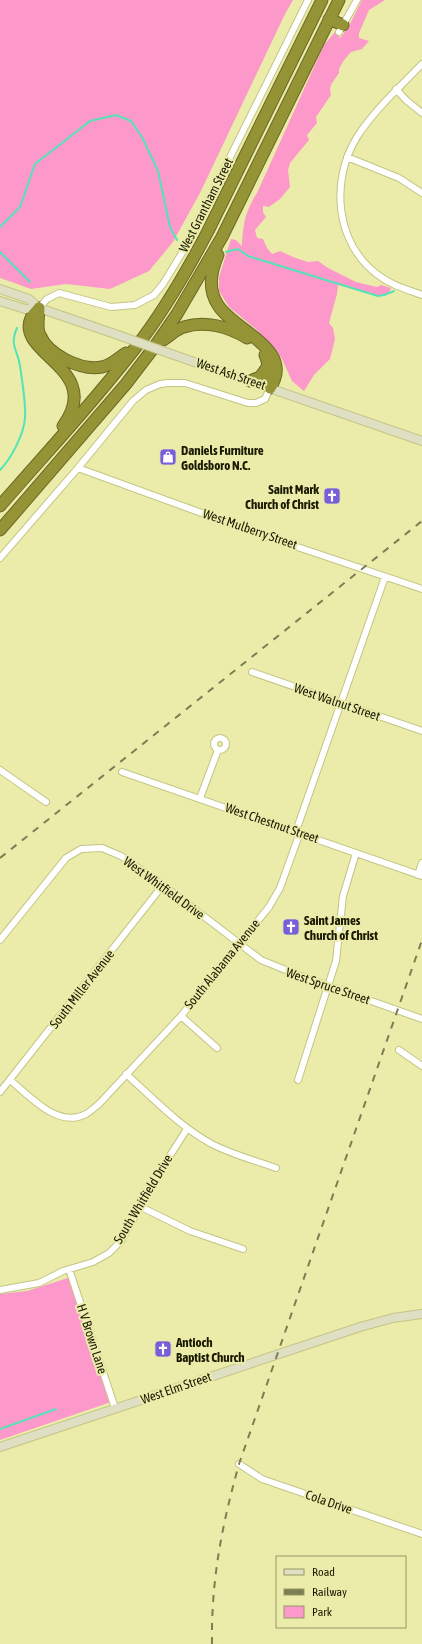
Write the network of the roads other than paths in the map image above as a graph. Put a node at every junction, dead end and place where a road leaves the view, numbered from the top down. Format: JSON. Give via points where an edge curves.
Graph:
{"nodes":[{"id":1,"x":308,"y":0,"type":"edge"},
{"id":2,"x":322,"y":0,"type":"edge"},
{"id":3,"x":339,"y":0,"type":"edge"},
{"id":4,"x":357,"y":0,"type":"edge"},
{"id":5,"x":329,"y":19,"type":"junction"},
{"id":6,"x":341,"y":28,"type":"joint"},
{"id":7,"x":422,"y":64,"type":"edge"},
{"id":8,"x":396,"y":89,"type":"junction"},
{"id":9,"x":422,"y":113,"type":"edge"},
{"id":10,"x":347,"y":157,"type":"junction"},
{"id":11,"x":422,"y":193,"type":"edge"},
{"id":12,"x":222,"y":237,"type":"junction"},
{"id":13,"x":0,"y":288,"type":"edge"},
{"id":14,"x":422,"y":295,"type":"edge"},
{"id":15,"x":0,"y":300,"type":"edge"},
{"id":16,"x":39,"y":308,"type":"junction"},
{"id":17,"x":137,"y":346,"type":"junction"},
{"id":18,"x":155,"y":346,"type":"junction"},
{"id":19,"x":268,"y":366,"type":"junction"},
{"id":20,"x":250,"y":381,"type":"junction"},
{"id":21,"x":270,"y":388,"type":"junction"},
{"id":22,"x":422,"y":441,"type":"edge"},
{"id":23,"x":48,"y":450,"type":"junction"},
{"id":24,"x":78,"y":468,"type":"junction"},
{"id":25,"x":0,"y":506,"type":"edge"},
{"id":26,"x":0,"y":530,"type":"edge"},
{"id":27,"x":0,"y":558,"type":"edge"},
{"id":28,"x":385,"y":577,"type":"junction"},
{"id":29,"x":422,"y":589,"type":"edge"},
{"id":30,"x":252,"y":672,"type":"dead end"},
{"id":31,"x":340,"y":703,"type":"junction"},
{"id":32,"x":422,"y":731,"type":"edge"},
{"id":33,"x":218,"y":750,"type":"dead end"},
{"id":34,"x":0,"y":770,"type":"edge"},
{"id":35,"x":122,"y":772,"type":"dead end"},
{"id":36,"x":200,"y":798,"type":"junction"},
{"id":37,"x":46,"y":802,"type":"dead end"},
{"id":38,"x":296,"y":831,"type":"junction"},
{"id":39,"x":356,"y":853,"type":"junction"},
{"id":40,"x":422,"y":863,"type":"edge"},
{"id":41,"x":420,"y":875,"type":"edge"},
{"id":42,"x":163,"y":885,"type":"junction"},
{"id":43,"x":0,"y":940,"type":"edge"},
{"id":44,"x":239,"y":945,"type":"junction"},
{"id":45,"x":329,"y":986,"type":"junction"},
{"id":46,"x":181,"y":1016,"type":"junction"},
{"id":47,"x":422,"y":1019,"type":"edge"},
{"id":48,"x":217,"y":1048,"type":"dead end"},
{"id":49,"x":400,"y":1050,"type":"dead end"},
{"id":50,"x":422,"y":1066,"type":"edge"},
{"id":51,"x":126,"y":1074,"type":"junction"},
{"id":52,"x":10,"y":1080,"type":"junction"},
{"id":53,"x":298,"y":1080,"type":"dead end"},
{"id":54,"x":0,"y":1092,"type":"edge"},
{"id":55,"x":187,"y":1129,"type":"junction"},
{"id":56,"x":276,"y":1168,"type":"dead end"},
{"id":57,"x":140,"y":1207,"type":"junction"},
{"id":58,"x":243,"y":1250,"type":"dead end"},
{"id":59,"x":69,"y":1270,"type":"junction"},
{"id":60,"x":0,"y":1290,"type":"edge"},
{"id":61,"x":422,"y":1314,"type":"edge"},
{"id":62,"x":115,"y":1408,"type":"junction"},
{"id":63,"x":0,"y":1447,"type":"edge"},
{"id":64,"x":239,"y":1464,"type":"dead end"},
{"id":65,"x":422,"y":1534,"type":"edge"}],
"edges":[{"from":1,"to":16,"type":"street","name":"West Grantham Street","via":[[185,248],[154,295],[135,305],[111,307],[59,293],[47,299]]},
{"from":2,"to":17,"type":"highway","via":[[190,264]]},
{"from":3,"to":5,"type":"highway"},
{"from":4,"to":6,"type":"street"},
{"from":5,"to":6,"type":"highway"},
{"from":5,"to":12,"type":"highway"},
{"from":7,"to":8,"type":"street"},
{"from":8,"to":9,"type":"street"},
{"from":8,"to":10,"type":"street","via":[[363,129]]},
{"from":10,"to":11,"type":"street","via":[[399,178]]},
{"from":10,"to":14,"type":"street","via":[[341,183],[340,207],[344,226],[352,244],[363,261],[377,274],[396,286]]},
{"from":12,"to":18,"type":"highway"},
{"from":12,"to":21,"type":"highway","via":[[212,275],[214,296],[223,312],[264,345],[272,356],[276,380]]},
{"from":13,"to":16,"type":"main road","name":"West Ash Street","via":[[29,299]]},
{"from":15,"to":16,"type":"main road","name":"West Ash Street","via":[[25,309]]},
{"from":16,"to":17,"type":"highway","via":[[40,337],[57,354],[76,364],[89,367],[106,366]]},
{"from":16,"to":20,"type":"main road","name":"West Ash Street","bridge":true},
{"from":16,"to":23,"type":"highway","via":[[31,318],[32,338],[67,374],[73,395],[71,413]]},
{"from":17,"to":23,"type":"highway"},
{"from":18,"to":19,"type":"highway","via":[[184,327],[214,325],[236,332],[250,341],[263,352]]},
{"from":18,"to":26,"type":"highway","via":[[126,384]]},
{"from":19,"to":20,"type":"highway","via":[[260,377]]},
{"from":19,"to":21,"type":"highway"},
{"from":20,"to":21,"type":"main road","name":"West Ash Street"},
{"from":21,"to":22,"type":"main road","name":"West Ash Street"},
{"from":21,"to":24,"type":"street","via":[[265,399],[253,404],[185,382],[168,382],[152,387],[133,401]]},
{"from":23,"to":25,"type":"highway"},
{"from":24,"to":27,"type":"street"},
{"from":24,"to":28,"type":"street","name":"West Mulberry Street"},
{"from":28,"to":29,"type":"street","name":"West Mulberry Street"},
{"from":28,"to":31,"type":"street","name":"South Alabama Avenue"},
{"from":30,"to":31,"type":"street","name":"West Walnut Street"},
{"from":31,"to":32,"type":"street","name":"West Walnut Street"},
{"from":31,"to":38,"type":"street","name":"South Alabama Avenue"},
{"from":33,"to":36,"type":"street"},
{"from":34,"to":37,"type":"street"},
{"from":35,"to":36,"type":"street","name":"West Chestnut Street"},
{"from":36,"to":38,"type":"street","name":"West Chestnut Street"},
{"from":38,"to":39,"type":"street","name":"West Chestnut Street"},
{"from":38,"to":44,"type":"street","name":"South Alabama Avenue","via":[[298,838],[280,888]]},
{"from":39,"to":41,"type":"street","name":"West Chestnut Street"},
{"from":39,"to":45,"type":"street","via":[[343,896],[339,949]]},
{"from":40,"to":41,"type":"street"},
{"from":42,"to":43,"type":"street","name":"West Whitfield Drive","via":[[109,850],[81,849],[60,863]]},
{"from":42,"to":44,"type":"street","name":"West Whitfield Drive"},
{"from":42,"to":52,"type":"street","name":"South Miller Avenue"},
{"from":44,"to":45,"type":"street","name":"West Spruce Street","via":[[269,965]]},
{"from":44,"to":46,"type":"street","name":"South Alabama Avenue"},
{"from":45,"to":47,"type":"street","name":"West Spruce Street"},
{"from":45,"to":53,"type":"street"},
{"from":46,"to":48,"type":"street"},
{"from":46,"to":51,"type":"street","name":"South Alabama Avenue"},
{"from":49,"to":50,"type":"street"},
{"from":51,"to":52,"type":"street","name":"South Alabama Avenue","via":[[99,1104],[86,1114],[74,1117],[62,1117],[48,1111]]},
{"from":51,"to":55,"type":"street"},
{"from":52,"to":54,"type":"street","name":"South Miller Avenue"},
{"from":55,"to":56,"type":"street","via":[[230,1152]]},
{"from":55,"to":57,"type":"street","name":"South Whitfield Drive"},
{"from":57,"to":58,"type":"street","via":[[190,1231]]},
{"from":57,"to":59,"type":"street","name":"South Whitfield Drive","via":[[121,1241],[109,1253],[93,1262]]},
{"from":59,"to":60,"type":"street","name":"South Whitfield Drive","via":[[39,1283]]},
{"from":59,"to":62,"type":"street","name":"H V Brown Lane"},
{"from":61,"to":62,"type":"main road","name":"West Elm Street","via":[[372,1323]]},
{"from":62,"to":63,"type":"main road","name":"West Elm Street"},
{"from":64,"to":65,"type":"street","name":"Cola Drive","via":[[262,1479]]}]}
